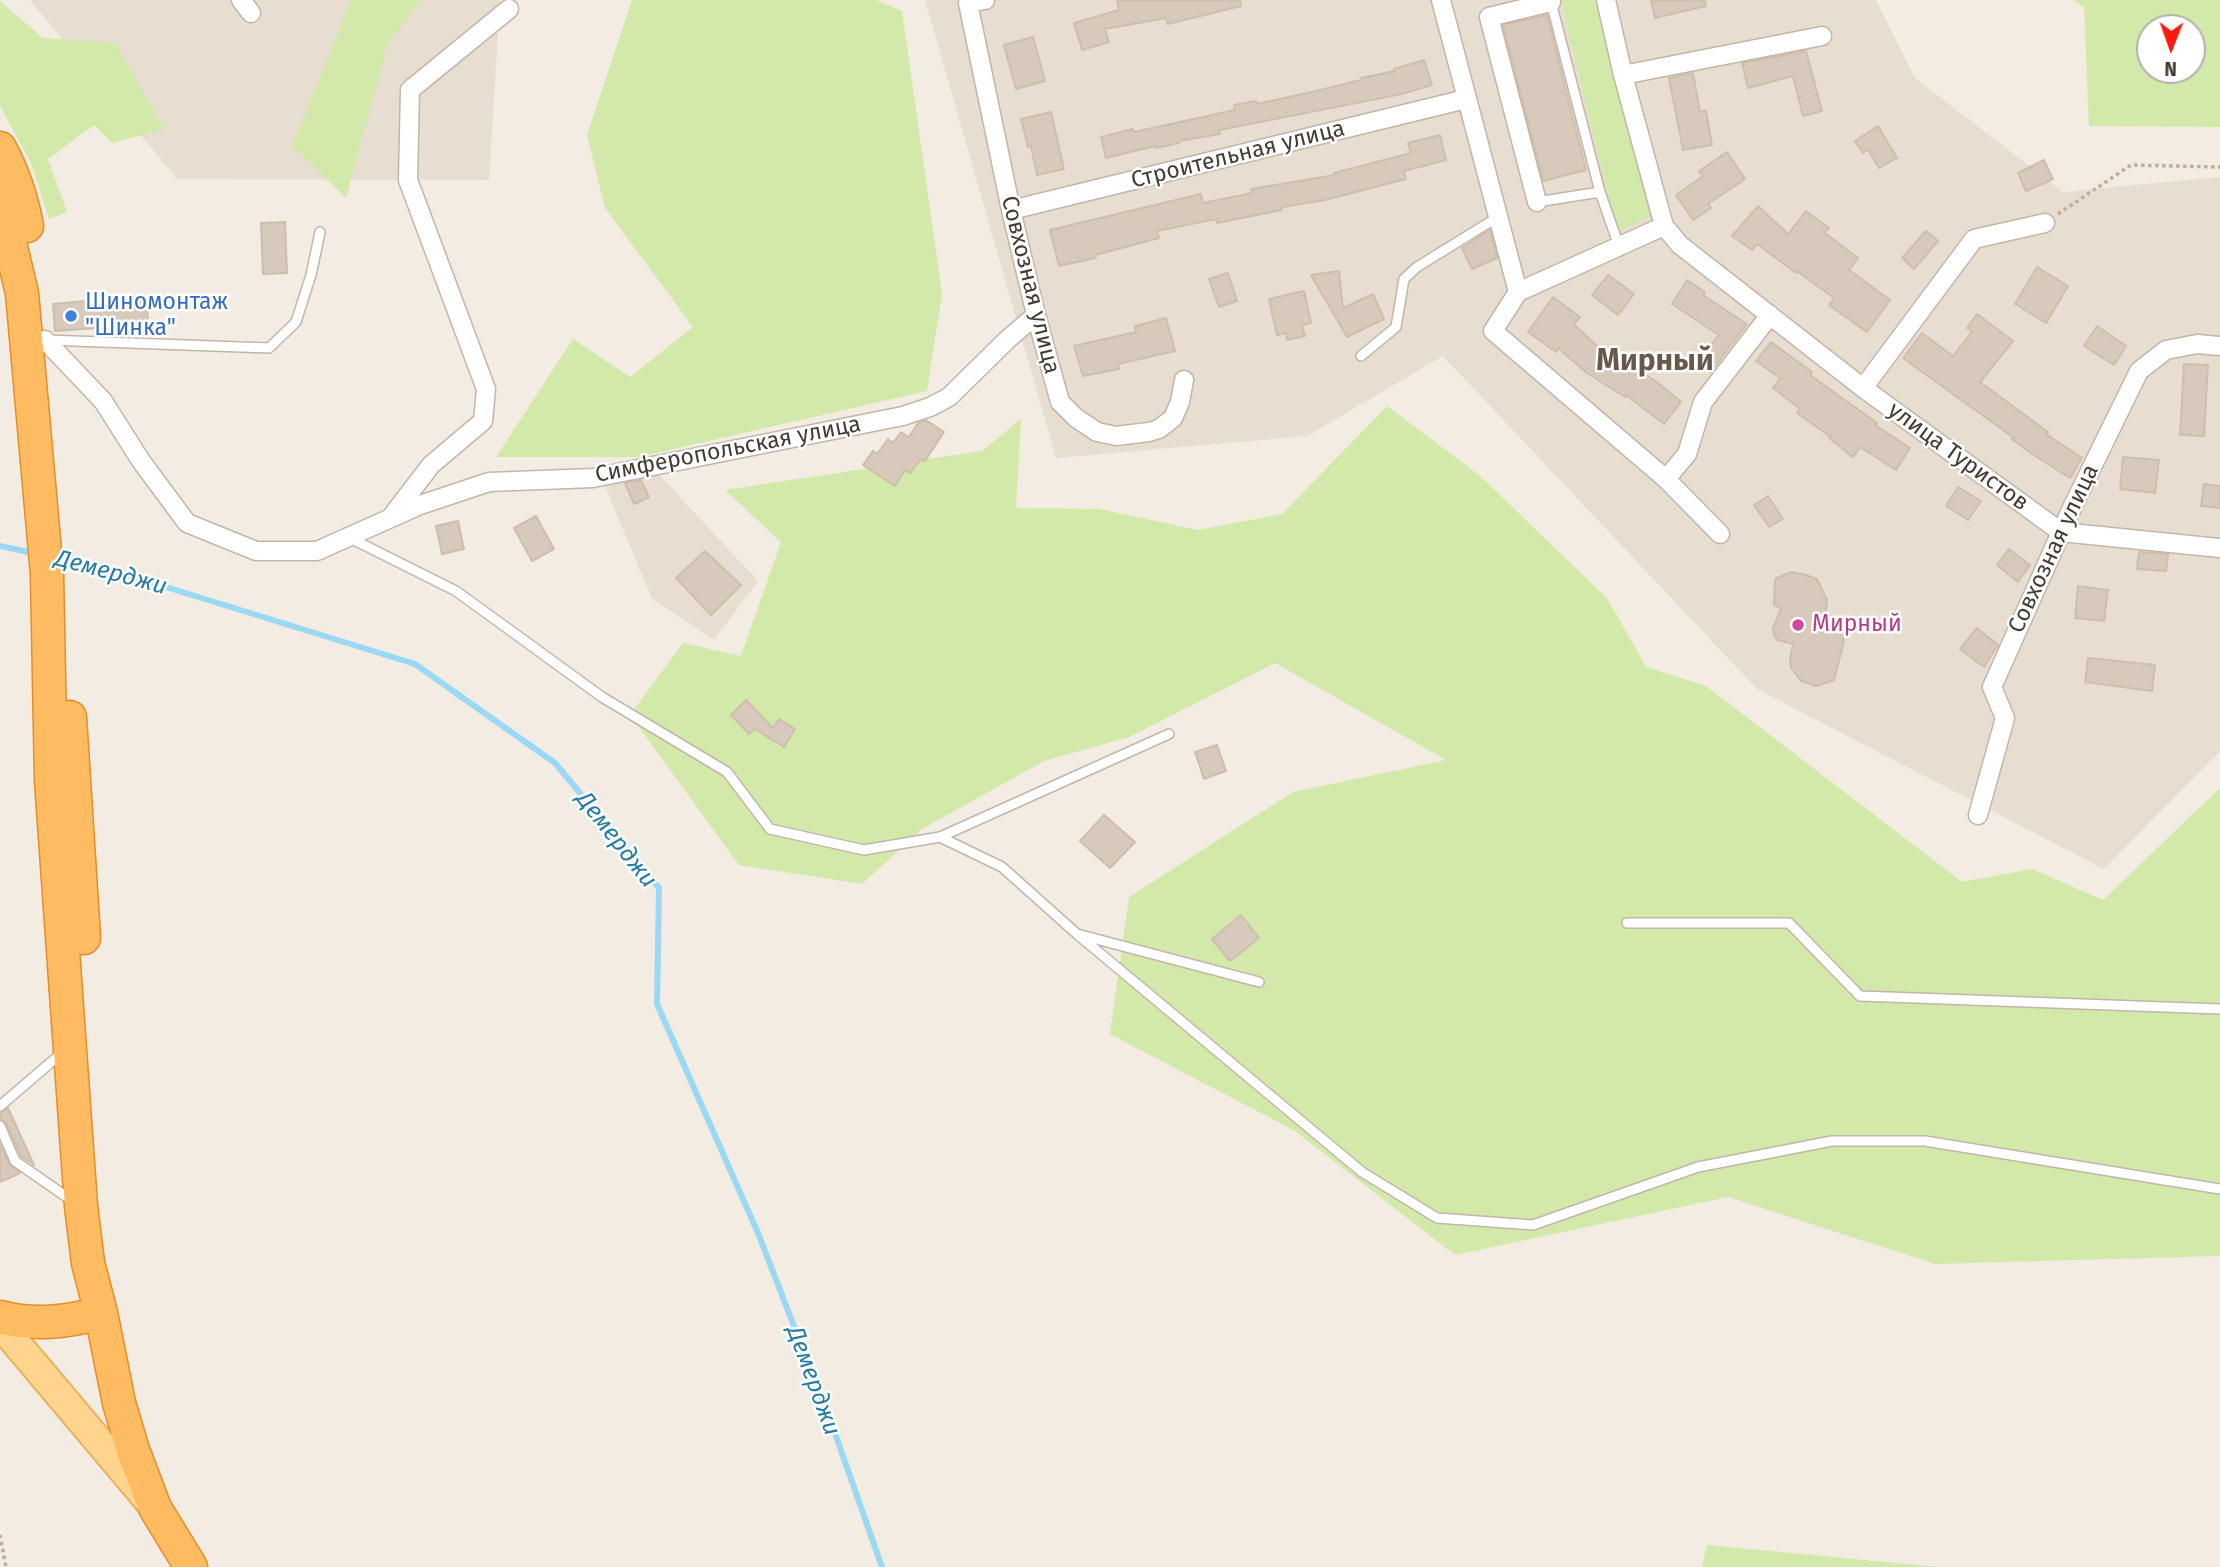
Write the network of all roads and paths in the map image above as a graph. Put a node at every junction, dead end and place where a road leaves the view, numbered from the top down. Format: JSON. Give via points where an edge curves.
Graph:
{"nodes":[{"id":1,"x":1441,"y":0,"type":"edge"},
{"id":2,"x":1606,"y":0,"type":"edge"},
{"id":3,"x":976,"y":2,"type":"edge"},
{"id":4,"x":1551,"y":2,"type":"joint"},
{"id":5,"x":509,"y":9,"type":"dead end"},
{"id":6,"x":1822,"y":36,"type":"dead end"},
{"id":7,"x":1623,"y":75,"type":"junction"},
{"id":8,"x":1467,"y":101,"type":"junction"},
{"id":9,"x":0,"y":148,"type":"edge"},
{"id":10,"x":2220,"y":167,"type":"edge"},
{"id":11,"x":1600,"y":192,"type":"junction"},
{"id":12,"x":0,"y":201,"type":"edge"},
{"id":13,"x":1537,"y":202,"type":"joint"},
{"id":14,"x":1011,"y":211,"type":"junction"},
{"id":15,"x":1498,"y":217,"type":"junction"},
{"id":16,"x":2045,"y":223,"type":"joint"},
{"id":17,"x":1664,"y":226,"type":"junction"},
{"id":18,"x":320,"y":232,"type":"dead end"},
{"id":19,"x":1619,"y":246,"type":"junction"},
{"id":20,"x":1518,"y":292,"type":"junction"},
{"id":21,"x":1770,"y":315,"type":"junction"},
{"id":22,"x":1036,"y":316,"type":"junction"},
{"id":23,"x":45,"y":340,"type":"junction"},
{"id":24,"x":2220,"y":346,"type":"edge"},
{"id":25,"x":1360,"y":356,"type":"dead end"},
{"id":26,"x":1184,"y":380,"type":"dead end"},
{"id":27,"x":1863,"y":388,"type":"junction"},
{"id":28,"x":1666,"y":479,"type":"junction"},
{"id":29,"x":390,"y":518,"type":"junction"},
{"id":30,"x":2061,"y":532,"type":"junction"},
{"id":31,"x":1720,"y":534,"type":"dead end"},
{"id":32,"x":348,"y":537,"type":"junction"},
{"id":33,"x":51,"y":540,"type":"junction"},
{"id":34,"x":2220,"y":548,"type":"edge"},
{"id":35,"x":54,"y":574,"type":"junction"},
{"id":36,"x":1169,"y":734,"type":"dead end"},
{"id":37,"x":1978,"y":815,"type":"dead end"},
{"id":38,"x":940,"y":837,"type":"junction"},
{"id":39,"x":1627,"y":923,"type":"dead end"},
{"id":40,"x":1077,"y":934,"type":"junction"},
{"id":41,"x":1259,"y":982,"type":"dead end"},
{"id":42,"x":2220,"y":1009,"type":"edge"},
{"id":43,"x":69,"y":1046,"type":"junction"},
{"id":44,"x":0,"y":1106,"type":"edge"},
{"id":45,"x":0,"y":1126,"type":"edge"},
{"id":46,"x":2220,"y":1189,"type":"edge"},
{"id":47,"x":81,"y":1206,"type":"junction"},
{"id":48,"x":101,"y":1313,"type":"junction"},
{"id":49,"x":0,"y":1317,"type":"edge"},
{"id":50,"x":0,"y":1324,"type":"edge"},
{"id":51,"x":155,"y":1508,"type":"junction"},
{"id":52,"x":0,"y":1535,"type":"edge"},
{"id":53,"x":6,"y":1567,"type":"edge"},
{"id":54,"x":191,"y":1567,"type":"edge"}],
"edges":[{"from":1,"to":8,"type":"street"},
{"from":2,"to":7,"type":"street","name":"улица Туристов"},
{"from":3,"to":14,"type":"street","name":"Совхозная улица"},
{"from":4,"to":11,"type":"lane"},
{"from":4,"to":13,"type":"street","via":[[1489,17]]},
{"from":5,"to":29,"type":"street","name":"Симферопольская улица","via":[[410,90],[408,180],[486,389],[483,421],[431,465]]},
{"from":6,"to":7,"type":"street"},
{"from":7,"to":17,"type":"street","name":"улица Туристов"},
{"from":8,"to":14,"type":"street","name":"Строительная улица"},
{"from":8,"to":15,"type":"street"},
{"from":9,"to":23,"type":"highway","via":[[25,212]]},
{"from":10,"to":16,"type":"path","via":[[2132,165]]},
{"from":11,"to":13,"type":"lane"},
{"from":11,"to":19,"type":"lane"},
{"from":12,"to":33,"type":"highway","via":[[22,293]]},
{"from":14,"to":22,"type":"street","name":"Совхозная улица"},
{"from":15,"to":20,"type":"street"},
{"from":15,"to":25,"type":"lane","via":[[1405,279],[1396,327]]},
{"from":16,"to":27,"type":"street","name":"улица Туристов","via":[[1974,239]]},
{"from":17,"to":19,"type":"street"},
{"from":17,"to":21,"type":"street","name":"улица Туристов","via":[[1680,245]]},
{"from":18,"to":23,"type":"lane","via":[[296,322],[269,348]]},
{"from":19,"to":20,"type":"street"},
{"from":20,"to":28,"type":"street","via":[[1493,331]]},
{"from":21,"to":27,"type":"street","name":"улица Туристов"},
{"from":21,"to":28,"type":"street","via":[[1703,402],[1687,454]]},
{"from":22,"to":26,"type":"street","name":"Совхозная улица","via":[[1060,402],[1097,432],[1116,436],[1159,429],[1173,418]]},
{"from":22,"to":29,"type":"street","name":"Симферопольская улица","via":[[949,397],[903,416],[593,478],[489,482]]},
{"from":23,"to":32,"type":"street","name":"Симферопольская улица","via":[[103,401],[187,523],[256,551],[317,551]]},
{"from":23,"to":33,"type":"highway"},
{"from":24,"to":30,"type":"street","name":"Совхозная улица","via":[[2197,344],[2166,350],[2138,371]]},
{"from":27,"to":30,"type":"street","name":"улица Туристов"},
{"from":28,"to":31,"type":"street"},
{"from":29,"to":32,"type":"street","name":"Симферопольская улица"},
{"from":30,"to":34,"type":"street"},
{"from":30,"to":37,"type":"street","name":"Совхозная улица","via":[[1992,687],[2005,719]]},
{"from":32,"to":38,"type":"lane","via":[[456,591],[602,697],[727,772],[770,830],[864,850]]},
{"from":33,"to":35,"type":"highway"},
{"from":35,"to":43,"type":"highway","via":[[51,780]]},
{"from":35,"to":48,"type":"highway","via":[[90,1015],[103,1262]]},
{"from":36,"to":38,"type":"lane"},
{"from":38,"to":40,"type":"lane","via":[[1002,867]]},
{"from":39,"to":42,"type":"lane","via":[[1789,923],[1860,996]]},
{"from":40,"to":41,"type":"lane"},
{"from":40,"to":46,"type":"lane","via":[[1362,1171],[1437,1218],[1533,1225],[1698,1167],[1832,1141],[1925,1141]]},
{"from":43,"to":44,"type":"lane"},
{"from":43,"to":47,"type":"highway"},
{"from":45,"to":47,"type":"lane","via":[[15,1161]]},
{"from":47,"to":48,"type":"highway","via":[[88,1263]]},
{"from":48,"to":49,"type":"highway","via":[[38,1324]]},
{"from":48,"to":51,"type":"highway","via":[[119,1403]]},
{"from":50,"to":51,"type":"main road"},
{"from":51,"to":54,"type":"highway"},
{"from":52,"to":53,"type":"path"}]}
